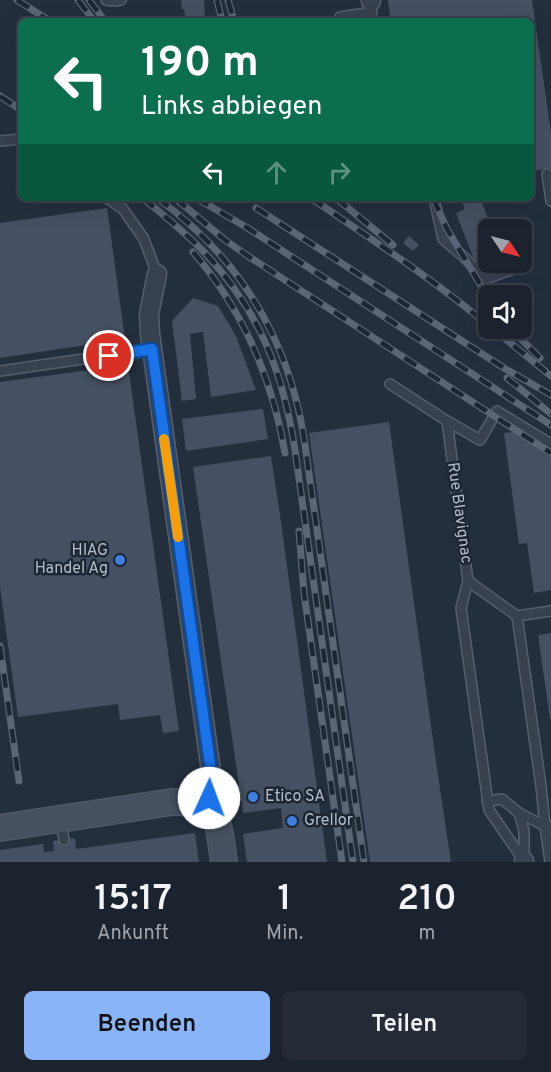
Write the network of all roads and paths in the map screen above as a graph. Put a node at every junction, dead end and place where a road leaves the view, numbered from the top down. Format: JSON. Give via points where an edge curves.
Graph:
{"nodes":[{"id":1,"x":106,"y":0,"type":"edge"},
{"id":2,"x":121,"y":0,"type":"edge"},
{"id":3,"x":371,"y":1,"type":"edge"},
{"id":4,"x":340,"y":16,"type":"dead end"},
{"id":5,"x":18,"y":139,"type":"edge"},
{"id":6,"x":0,"y":141,"type":"edge"},
{"id":7,"x":547,"y":174,"type":"dead end"},
{"id":8,"x":111,"y":201,"type":"edge"},
{"id":9,"x":435,"y":201,"type":"edge"},
{"id":10,"x":551,"y":201,"type":"edge"},
{"id":11,"x":478,"y":272,"type":"edge"},
{"id":12,"x":479,"y":273,"type":"edge"},
{"id":13,"x":502,"y":273,"type":"edge"},
{"id":14,"x":157,"y":274,"type":"joint"},
{"id":15,"x":152,"y":349,"type":"junction"},
{"id":16,"x":0,"y":371,"type":"edge"},
{"id":17,"x":390,"y":384,"type":"dead end"},
{"id":18,"x":447,"y":421,"type":"junction"},
{"id":19,"x":551,"y":444,"type":"edge"},
{"id":20,"x":468,"y":581,"type":"junction"},
{"id":21,"x":551,"y":611,"type":"edge"},
{"id":22,"x":517,"y":616,"type":"junction"},
{"id":23,"x":546,"y":788,"type":"edge"},
{"id":24,"x":487,"y":801,"type":"junction"},
{"id":25,"x":207,"y":809,"type":"junction"},
{"id":26,"x":519,"y":813,"type":"junction"},
{"id":27,"x":548,"y":826,"type":"edge"},
{"id":28,"x":0,"y":828,"type":"edge"},
{"id":29,"x":524,"y":861,"type":"edge"},
{"id":30,"x":224,"y":862,"type":"edge"},
{"id":31,"x":550,"y":862,"type":"edge"}],
"edges":[{"from":1,"to":2,"type":"lane"},
{"from":3,"to":4,"type":"lane","via":[[372,12]]},
{"from":5,"to":6,"type":"lane"},
{"from":7,"to":10,"type":"lane"},
{"from":8,"to":14,"type":"lane","via":[[123,209],[144,239]]},
{"from":9,"to":11,"type":"lane","via":[[443,239]]},
{"from":12,"to":13,"type":"lane","via":[[485,279]]},
{"from":14,"to":15,"type":"street","via":[[149,314]]},
{"from":15,"to":16,"type":"lane"},
{"from":15,"to":25,"type":"street","via":[[210,764],[212,788]]},
{"from":17,"to":18,"type":"lane"},
{"from":18,"to":19,"type":"lane","via":[[480,440],[497,411]]},
{"from":18,"to":20,"type":"lane","name":"Rue Blavignac"},
{"from":20,"to":22,"type":"lane","name":"Rue Blavignac"},
{"from":20,"to":24,"type":"lane","via":[[461,608]]},
{"from":21,"to":22,"type":"lane"},
{"from":22,"to":23,"type":"lane"},
{"from":23,"to":27,"type":"lane"},
{"from":24,"to":26,"type":"lane","via":[[502,799]]},
{"from":24,"to":29,"type":"lane","via":[[489,810]]},
{"from":25,"to":28,"type":"main road","via":[[201,804],[172,802],[62,829]]},
{"from":25,"to":30,"type":"main road","via":[[218,824]]},
{"from":26,"to":27,"type":"lane"},
{"from":26,"to":29,"type":"lane","via":[[524,831]]},
{"from":27,"to":31,"type":"lane"}]}
